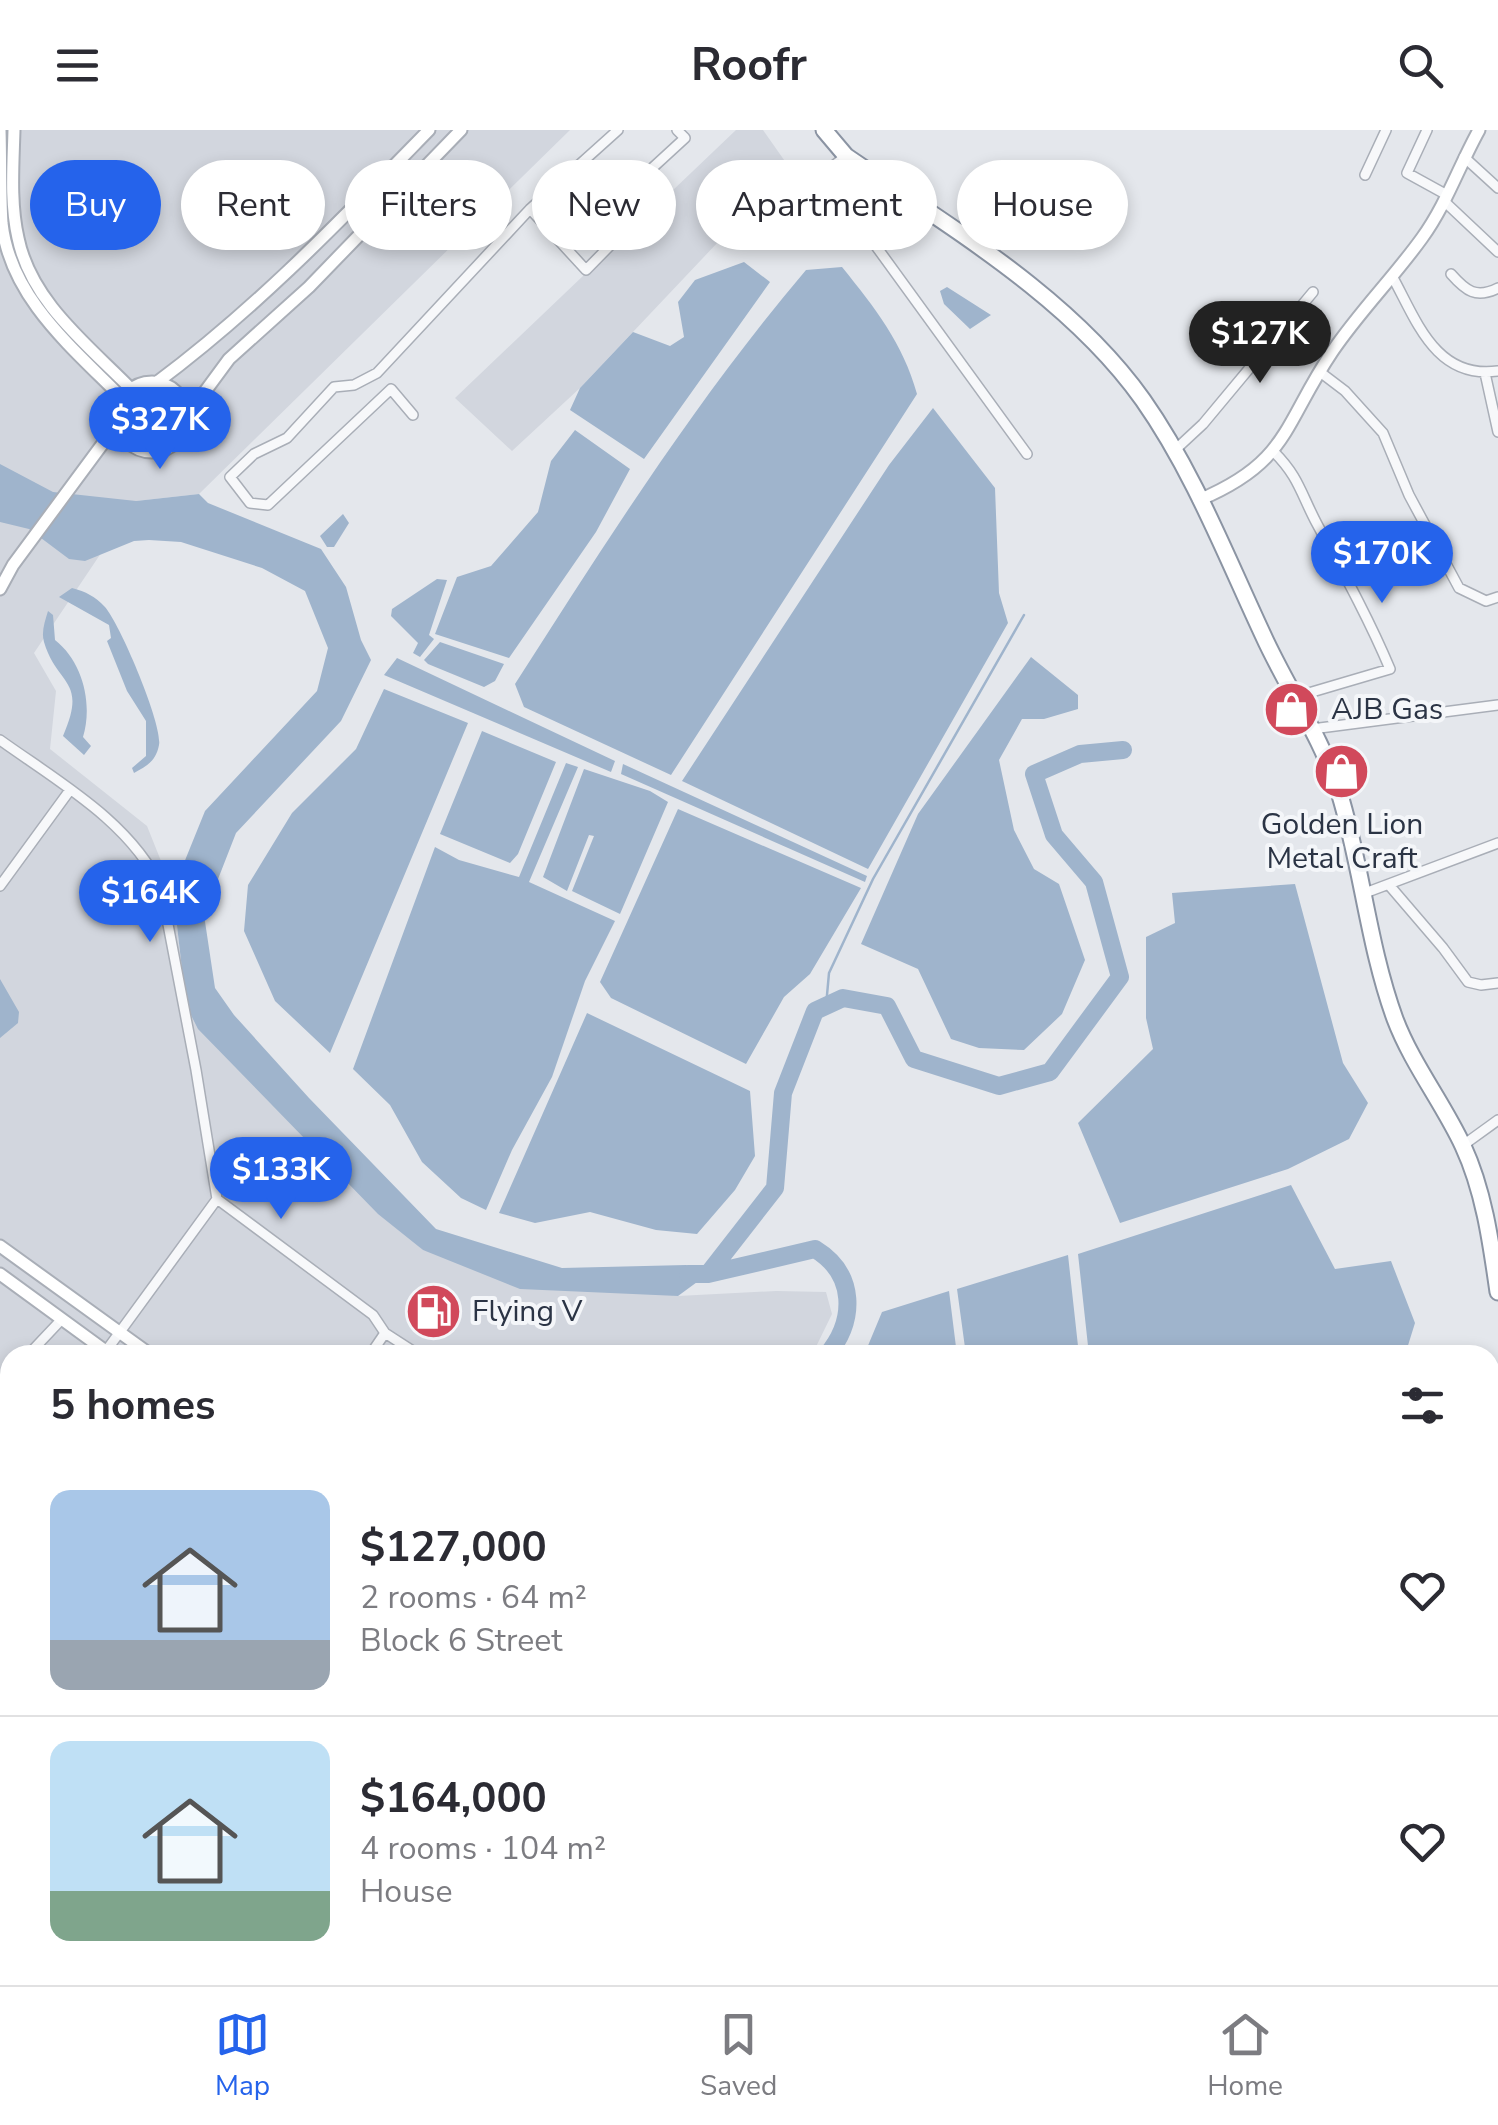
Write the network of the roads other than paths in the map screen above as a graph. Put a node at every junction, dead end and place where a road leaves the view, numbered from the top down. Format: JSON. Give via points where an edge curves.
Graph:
{"nodes":[{"id":1,"x":0,"y":130,"type":"edge"},
{"id":2,"x":14,"y":130,"type":"edge"},
{"id":3,"x":429,"y":130,"type":"edge"},
{"id":4,"x":461,"y":130,"type":"edge"},
{"id":5,"x":618,"y":130,"type":"edge"},
{"id":6,"x":677,"y":130,"type":"edge"},
{"id":7,"x":824,"y":130,"type":"edge"},
{"id":8,"x":1386,"y":130,"type":"edge"},
{"id":9,"x":1427,"y":130,"type":"edge"},
{"id":10,"x":1479,"y":130,"type":"edge"},
{"id":11,"x":846,"y":156,"type":"junction"},
{"id":12,"x":1464,"y":157,"type":"junction"},
{"id":13,"x":1365,"y":175,"type":"dead end"},
{"id":14,"x":1498,"y":188,"type":"edge"},
{"id":15,"x":1446,"y":198,"type":"junction"},
{"id":16,"x":530,"y":210,"type":"junction"},
{"id":17,"x":1498,"y":252,"type":"edge"},
{"id":18,"x":1451,"y":274,"type":"dead end"},
{"id":19,"x":1392,"y":276,"type":"junction"},
{"id":20,"x":1498,"y":288,"type":"edge"},
{"id":21,"x":1312,"y":292,"type":"dead end"},
{"id":22,"x":1498,"y":371,"type":"edge"},
{"id":23,"x":1320,"y":372,"type":"junction"},
{"id":24,"x":378,"y":373,"type":"junction"},
{"id":25,"x":1485,"y":373,"type":"junction"},
{"id":26,"x":156,"y":383,"type":"junction"},
{"id":27,"x":391,"y":389,"type":"junction"},
{"id":28,"x":127,"y":394,"type":"junction"},
{"id":29,"x":414,"y":415,"type":"dead end"},
{"id":30,"x":187,"y":416,"type":"junction"},
{"id":31,"x":118,"y":423,"type":"junction"},
{"id":32,"x":1498,"y":432,"type":"edge"},
{"id":33,"x":1176,"y":450,"type":"junction"},
{"id":34,"x":1274,"y":452,"type":"junction"},
{"id":35,"x":1027,"y":454,"type":"dead end"},
{"id":36,"x":1199,"y":500,"type":"junction"},
{"id":37,"x":0,"y":590,"type":"edge"},
{"id":38,"x":1498,"y":597,"type":"edge"},
{"id":39,"x":1295,"y":697,"type":"junction"},
{"id":40,"x":1498,"y":706,"type":"edge"},
{"id":41,"x":1312,"y":729,"type":"junction"},
{"id":42,"x":0,"y":740,"type":"edge"},
{"id":43,"x":70,"y":790,"type":"junction"},
{"id":44,"x":1498,"y":843,"type":"edge"},
{"id":45,"x":1389,"y":885,"type":"junction"},
{"id":46,"x":0,"y":886,"type":"edge"},
{"id":47,"x":1365,"y":893,"type":"junction"},
{"id":48,"x":1498,"y":983,"type":"edge"},
{"id":49,"x":1498,"y":1120,"type":"edge"},
{"id":50,"x":1462,"y":1146,"type":"junction"},
{"id":51,"x":217,"y":1199,"type":"junction"},
{"id":52,"x":0,"y":1246,"type":"edge"},
{"id":53,"x":0,"y":1274,"type":"edge"},
{"id":54,"x":1498,"y":1292,"type":"edge"},
{"id":55,"x":62,"y":1319,"type":"junction"},
{"id":56,"x":120,"y":1332,"type":"junction"},
{"id":57,"x":385,"y":1333,"type":"junction"},
{"id":58,"x":37,"y":1345,"type":"edge"},
{"id":59,"x":97,"y":1345,"type":"edge"},
{"id":60,"x":113,"y":1345,"type":"edge"},
{"id":61,"x":138,"y":1345,"type":"edge"},
{"id":62,"x":377,"y":1345,"type":"edge"},
{"id":63,"x":404,"y":1345,"type":"edge"}],
"edges":[{"from":1,"to":28,"type":"street","via":[[2,223],[16,273],[41,314]]},
{"from":2,"to":28,"type":"street","via":[[15,218],[32,276]]},
{"from":3,"to":26,"type":"street","via":[[290,272]]},
{"from":4,"to":30,"type":"street","via":[[229,359]]},
{"from":5,"to":16,"type":"street"},
{"from":6,"to":16,"type":"street","via":[[685,138],[624,194],[641,214],[586,270]]},
{"from":7,"to":11,"type":"highway"},
{"from":8,"to":13,"type":"street"},
{"from":9,"to":15,"type":"street","via":[[1407,173]]},
{"from":10,"to":12,"type":"street"},
{"from":11,"to":33,"type":"highway","via":[[1028,283],[1100,350]]},
{"from":11,"to":35,"type":"street","via":[[825,176]]},
{"from":12,"to":14,"type":"street"},
{"from":12,"to":15,"type":"street"},
{"from":15,"to":17,"type":"street"},
{"from":15,"to":19,"type":"street"},
{"from":16,"to":24,"type":"street"},
{"from":18,"to":20,"type":"street","via":[[1475,294]]},
{"from":19,"to":23,"type":"street"},
{"from":19,"to":25,"type":"street","via":[[1429,346]]},
{"from":21,"to":33,"type":"street"},
{"from":22,"to":25,"type":"street"},
{"from":23,"to":34,"type":"street"},
{"from":23,"to":38,"type":"street","via":[[1383,433],[1460,588],[1486,601]]},
{"from":24,"to":27,"type":"street"},
{"from":24,"to":27,"type":"street","via":[[334,387],[287,438],[254,454],[230,477],[250,504],[268,505]]},
{"from":25,"to":32,"type":"street"},
{"from":26,"to":28,"type":"street"},
{"from":26,"to":30,"type":"street","via":[[178,394]]},
{"from":27,"to":29,"type":"street"},
{"from":28,"to":31,"type":"street"},
{"from":30,"to":31,"type":"street","via":[[177,442],[156,452],[134,446]]},
{"from":31,"to":37,"type":"street"},
{"from":33,"to":36,"type":"highway"},
{"from":34,"to":36,"type":"street","via":[[1234,485]]},
{"from":34,"to":39,"type":"street","via":[[1294,471],[1390,670]]},
{"from":36,"to":39,"type":"highway"},
{"from":39,"to":41,"type":"highway"},
{"from":40,"to":41,"type":"street"},
{"from":41,"to":47,"type":"highway","via":[[1338,788]]},
{"from":42,"to":43,"type":"street"},
{"from":43,"to":46,"type":"street"},
{"from":43,"to":51,"type":"street","via":[[132,843],[161,888]]},
{"from":44,"to":45,"type":"street"},
{"from":45,"to":47,"type":"street"},
{"from":45,"to":48,"type":"street","via":[[1468,982]]},
{"from":47,"to":50,"type":"highway","via":[[1372,944],[1396,1022]]},
{"from":49,"to":50,"type":"street"},
{"from":50,"to":54,"type":"highway","via":[[1484,1211]]},
{"from":51,"to":56,"type":"street"},
{"from":51,"to":57,"type":"street","via":[[373,1315]]},
{"from":52,"to":56,"type":"street"},
{"from":53,"to":55,"type":"street"},
{"from":55,"to":58,"type":"street"},
{"from":55,"to":59,"type":"street"},
{"from":56,"to":60,"type":"street"},
{"from":56,"to":61,"type":"street"},
{"from":57,"to":62,"type":"street"},
{"from":57,"to":63,"type":"street"}]}
